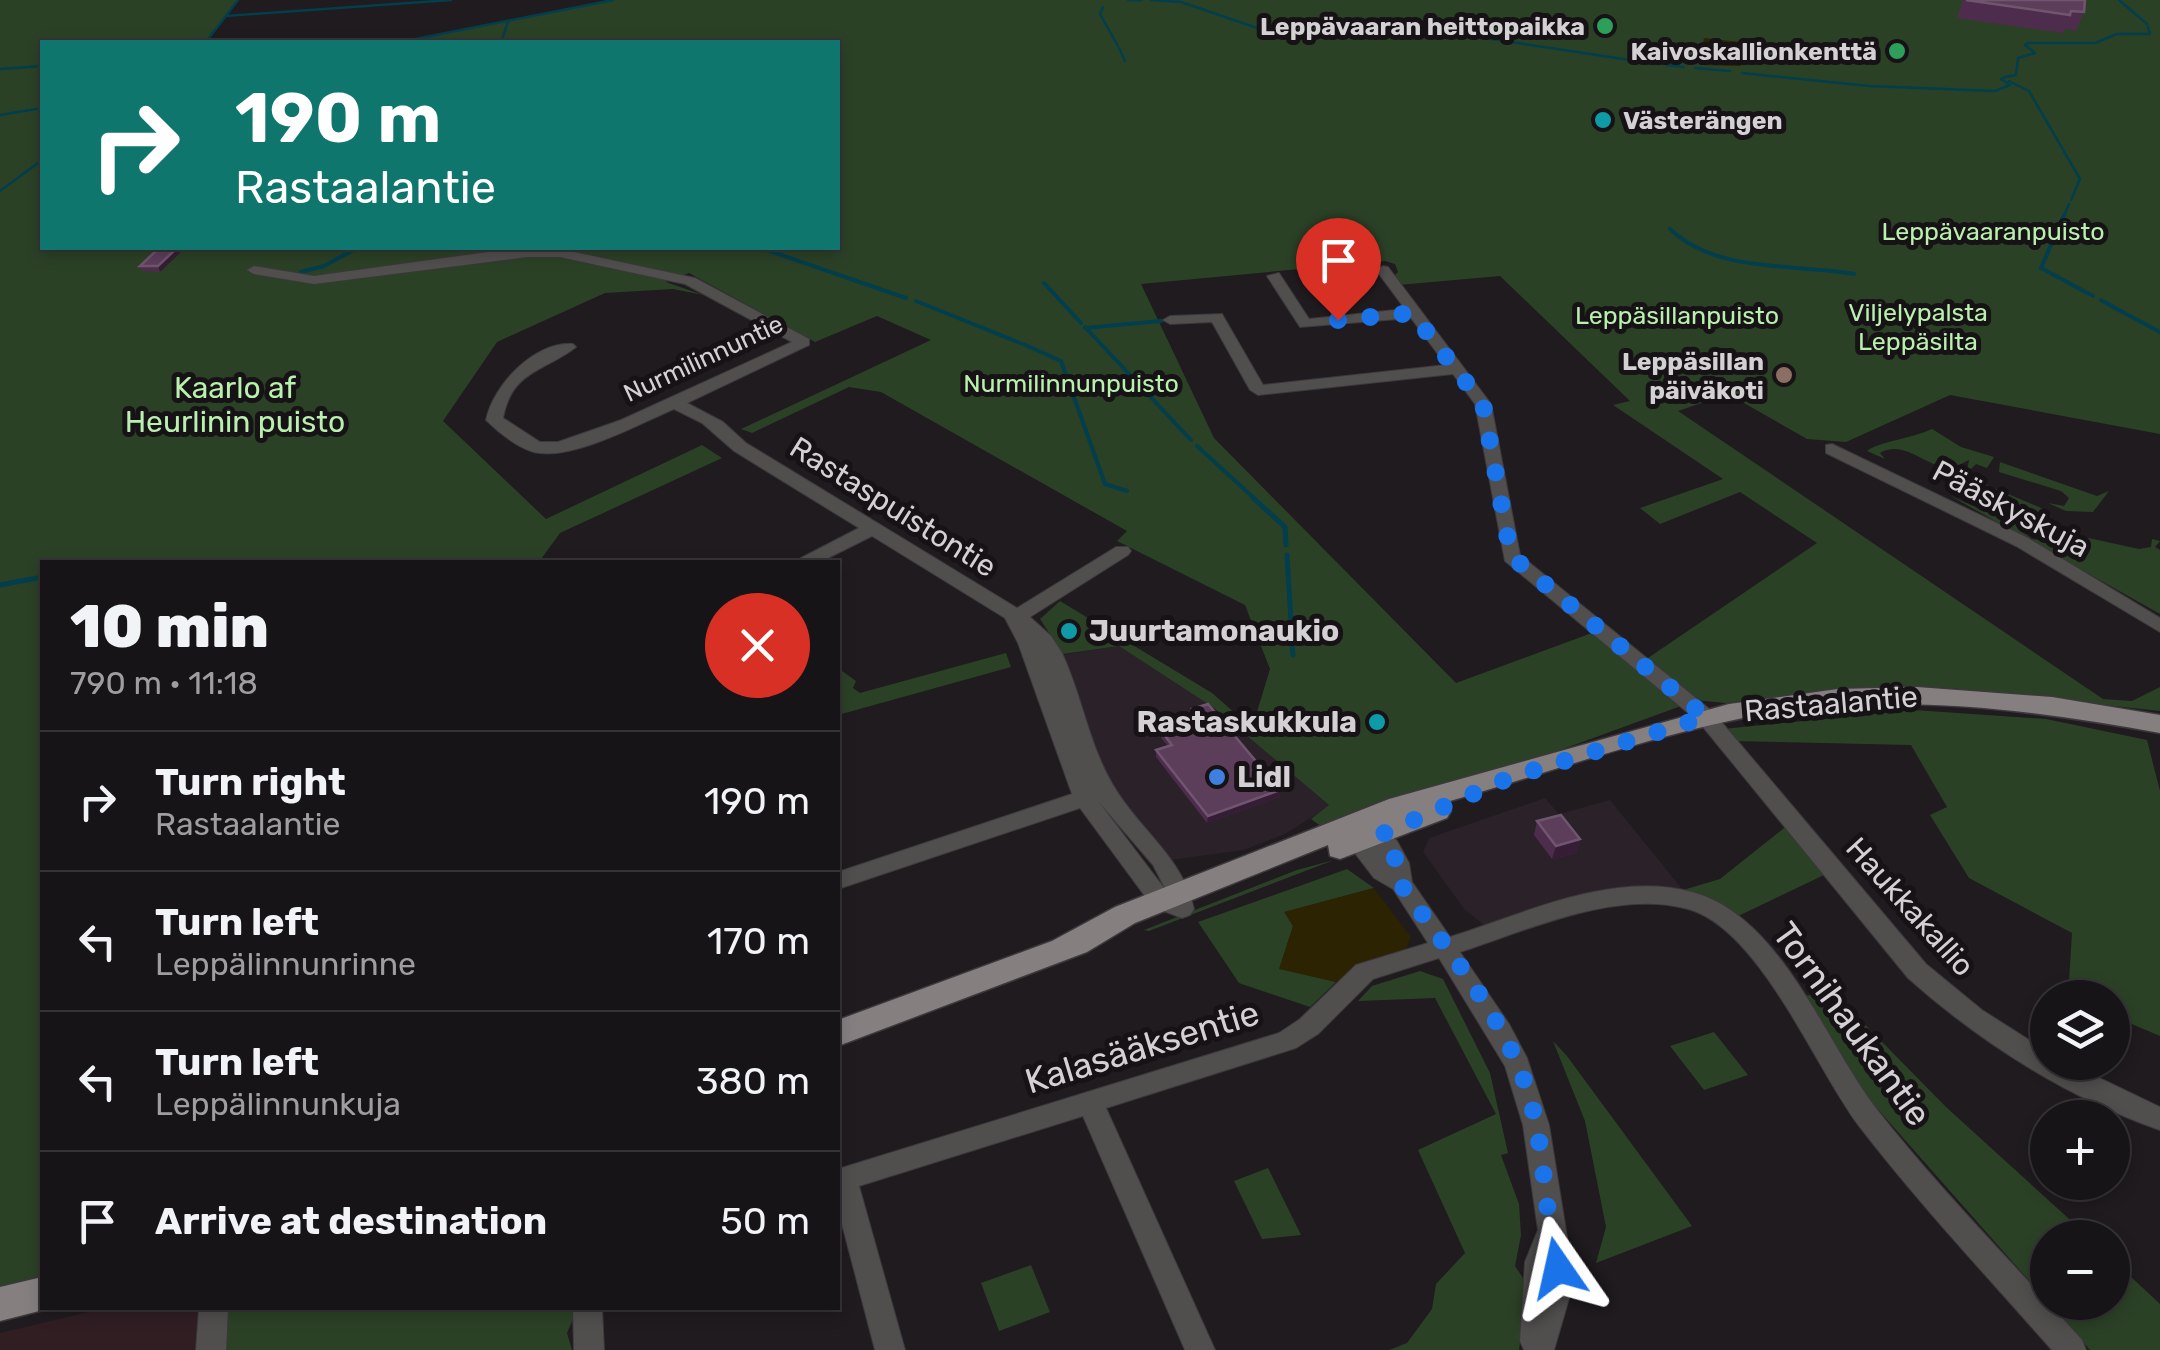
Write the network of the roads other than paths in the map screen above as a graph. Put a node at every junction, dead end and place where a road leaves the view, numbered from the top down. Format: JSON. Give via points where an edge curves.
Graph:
{"nodes":[{"id":1,"x":526,"y":250,"type":"edge"},
{"id":2,"x":254,"y":270,"type":"dead end"},
{"id":3,"x":1383,"y":270,"type":"dead end"},
{"id":4,"x":1274,"y":276,"type":"dead end"},
{"id":5,"x":1412,"y":313,"type":"junction"},
{"id":6,"x":1170,"y":320,"type":"dead end"},
{"id":7,"x":568,"y":347,"type":"dead end"},
{"id":8,"x":1455,"y":369,"type":"junction"},
{"id":9,"x":669,"y":402,"type":"junction"},
{"id":10,"x":1832,"y":448,"type":"dead end"},
{"id":11,"x":872,"y":528,"type":"junction"},
{"id":12,"x":1122,"y":550,"type":"dead end"},
{"id":13,"x":811,"y":560,"type":"edge"},
{"id":14,"x":1014,"y":618,"type":"junction"},
{"id":15,"x":2160,"y":626,"type":"edge"},
{"id":16,"x":1706,"y":717,"type":"junction"},
{"id":17,"x":2160,"y":724,"type":"edge"},
{"id":18,"x":1095,"y":795,"type":"junction"},
{"id":19,"x":1366,"y":834,"type":"junction"},
{"id":20,"x":840,"y":880,"type":"edge"},
{"id":21,"x":1174,"y":901,"type":"junction"},
{"id":22,"x":1445,"y":947,"type":"junction"},
{"id":23,"x":840,"y":1032,"type":"edge"},
{"id":24,"x":1090,"y":1102,"type":"junction"},
{"id":25,"x":2160,"y":1120,"type":"edge"},
{"id":26,"x":840,"y":1180,"type":"edge"},
{"id":27,"x":40,"y":1294,"type":"edge"},
{"id":28,"x":0,"y":1304,"type":"edge"},
{"id":29,"x":214,"y":1310,"type":"edge"},
{"id":30,"x":588,"y":1310,"type":"edge"},
{"id":31,"x":211,"y":1350,"type":"edge"},
{"id":32,"x":589,"y":1350,"type":"edge"},
{"id":33,"x":890,"y":1350,"type":"edge"},
{"id":34,"x":1200,"y":1350,"type":"edge"},
{"id":35,"x":1537,"y":1350,"type":"edge"},
{"id":36,"x":2070,"y":1350,"type":"edge"}],
"edges":[{"from":1,"to":2,"type":"street","via":[[314,280]]},
{"from":1,"to":9,"type":"street","name":"Nurmilinnuntie","via":[[683,280],[804,342]]},
{"from":3,"to":5,"type":"street","name":"Haukkakallio"},
{"from":4,"to":5,"type":"street","via":[[1304,324]]},
{"from":5,"to":8,"type":"street","name":"Haukkakallio"},
{"from":6,"to":8,"type":"street","via":[[1217,317],[1258,390]]},
{"from":7,"to":9,"type":"street","name":"Nurmilinnuntie","via":[[522,367],[494,418],[539,448],[562,448]]},
{"from":8,"to":16,"type":"street","name":"Haukkakallio","via":[[1483,404],[1511,556]]},
{"from":9,"to":11,"type":"street","name":"Rastaspuistontie","via":[[722,443],[740,447]]},
{"from":10,"to":15,"type":"street","name":"Pääskyskuja","via":[[2022,542]]},
{"from":11,"to":13,"type":"street"},
{"from":11,"to":14,"type":"street","name":"Rastaspuistontie"},
{"from":12,"to":14,"type":"street"},
{"from":14,"to":18,"type":"street"},
{"from":16,"to":17,"type":"main road","name":"Rastaalantie","via":[[1838,697],[1917,694],[2052,705]]},
{"from":16,"to":19,"type":"main road","name":"Rastaalantie","via":[[1509,778]]},
{"from":16,"to":25,"type":"street","name":"Haukkakallio","via":[[1906,958],[1948,999],[2028,1057]]},
{"from":18,"to":20,"type":"street"},
{"from":18,"to":21,"type":"street"},
{"from":19,"to":21,"type":"main road","name":"Rastaalantie"},
{"from":19,"to":22,"type":"street","via":[[1400,866],[1400,883]]},
{"from":21,"to":23,"type":"main road","name":"Rastaalantie"},
{"from":22,"to":24,"type":"street","name":"Kalasääksentie","via":[[1365,972],[1308,1031],[1288,1041]]},
{"from":22,"to":35,"type":"street","via":[[1500,1031],[1527,1088],[1558,1281]]},
{"from":22,"to":36,"type":"street","name":"Tornihaukantie","via":[[1618,896],[1710,908],[1791,991],[1866,1115]]},
{"from":24,"to":26,"type":"street","name":"Kalasääksentie"},
{"from":24,"to":34,"type":"street"},
{"from":26,"to":33,"type":"street"},
{"from":27,"to":28,"type":"main road"},
{"from":29,"to":31,"type":"street"},
{"from":30,"to":32,"type":"street"}]}
